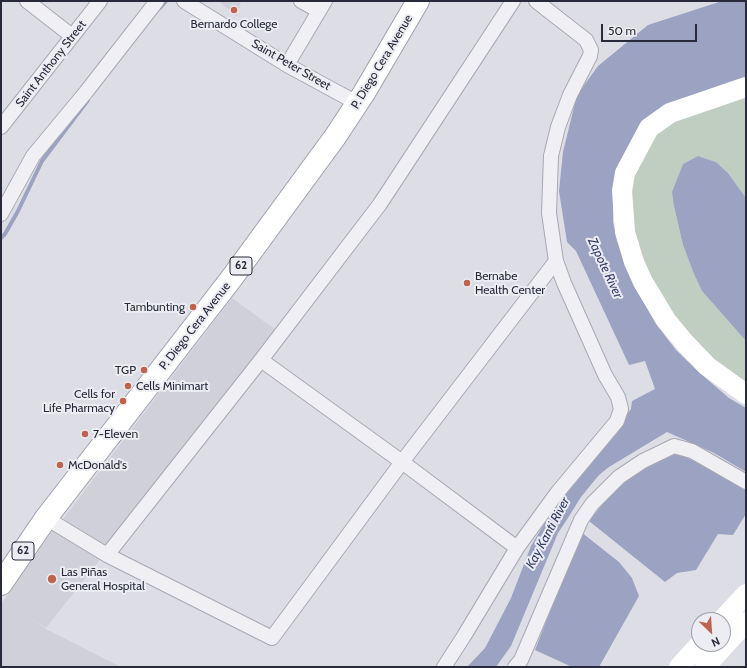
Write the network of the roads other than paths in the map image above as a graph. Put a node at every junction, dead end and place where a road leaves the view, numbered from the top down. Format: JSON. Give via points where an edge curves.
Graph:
{"nodes":[{"id":1,"x":27,"y":1,"type":"edge"},
{"id":2,"x":100,"y":1,"type":"edge"},
{"id":3,"x":157,"y":1,"type":"edge"},
{"id":4,"x":184,"y":1,"type":"edge"},
{"id":5,"x":302,"y":1,"type":"edge"},
{"id":6,"x":418,"y":1,"type":"edge"},
{"id":7,"x":513,"y":1,"type":"edge"},
{"id":8,"x":536,"y":1,"type":"edge"},
{"id":9,"x":322,"y":6,"type":"edge"},
{"id":10,"x":72,"y":36,"type":"junction"},
{"id":11,"x":287,"y":65,"type":"junction"},
{"id":12,"x":746,"y":87,"type":"edge"},
{"id":13,"x":358,"y":104,"type":"junction"},
{"id":14,"x":1,"y":127,"type":"edge"},
{"id":15,"x":1,"y":214,"type":"edge"},
{"id":16,"x":556,"y":261,"type":"junction"},
{"id":17,"x":261,"y":360,"type":"junction"},
{"id":18,"x":746,"y":394,"type":"edge"},
{"id":19,"x":402,"y":462,"type":"junction"},
{"id":20,"x":746,"y":482,"type":"edge"},
{"id":21,"x":46,"y":518,"type":"junction"},
{"id":22,"x":517,"y":548,"type":"junction"},
{"id":23,"x":107,"y":555,"type":"junction"},
{"id":24,"x":1,"y":584,"type":"edge"},
{"id":25,"x":746,"y":594,"type":"edge"},
{"id":26,"x":729,"y":612,"type":"edge"},
{"id":27,"x":746,"y":622,"type":"edge"},
{"id":28,"x":692,"y":652,"type":"edge"},
{"id":29,"x":444,"y":667,"type":"edge"},
{"id":30,"x":515,"y":667,"type":"edge"},
{"id":31,"x":678,"y":667,"type":"edge"},
{"id":32,"x":705,"y":667,"type":"edge"}],
"edges":[{"from":1,"to":10,"type":"street"},
{"from":2,"to":10,"type":"street","name":"Saint Anthony Street"},
{"from":3,"to":15,"type":"street","via":[[33,156]]},
{"from":4,"to":11,"type":"street","name":"Saint Peter Street"},
{"from":5,"to":9,"type":"street"},
{"from":6,"to":13,"type":"main road","name":"P. Diego Cera Avenue","number":"62"},
{"from":7,"to":17,"type":"street","via":[[380,204]]},
{"from":8,"to":16,"type":"street","via":[[586,40],[591,50],[570,95],[551,156],[549,213]]},
{"from":9,"to":11,"type":"street"},
{"from":10,"to":14,"type":"street","name":"Saint Anthony Street"},
{"from":11,"to":13,"type":"street","name":"Saint Peter Street"},
{"from":12,"to":18,"type":"street","via":[[670,114],[649,128],[625,173],[622,191],[625,232],[634,262],[666,320],[707,366]]},
{"from":13,"to":21,"type":"main road","name":"P. Diego Cera Avenue","number":"62","via":[[231,279]]},
{"from":16,"to":19,"type":"street"},
{"from":16,"to":22,"type":"street","via":[[605,375],[618,397],[621,409],[617,421],[557,493]]},
{"from":17,"to":19,"type":"street"},
{"from":17,"to":23,"type":"street"},
{"from":19,"to":22,"type":"street"},
{"from":19,"to":23,"type":"street","via":[[272,638]]},
{"from":20,"to":30,"type":"street","via":[[692,450],[674,446],[618,477],[580,520],[521,660]]},
{"from":21,"to":23,"type":"street"},
{"from":21,"to":24,"type":"main road","name":"P. Diego Cera Avenue","number":"62"},
{"from":22,"to":29,"type":"street"},
{"from":25,"to":26,"type":"street"},
{"from":27,"to":32,"type":"street"},
{"from":28,"to":31,"type":"street"}]}
